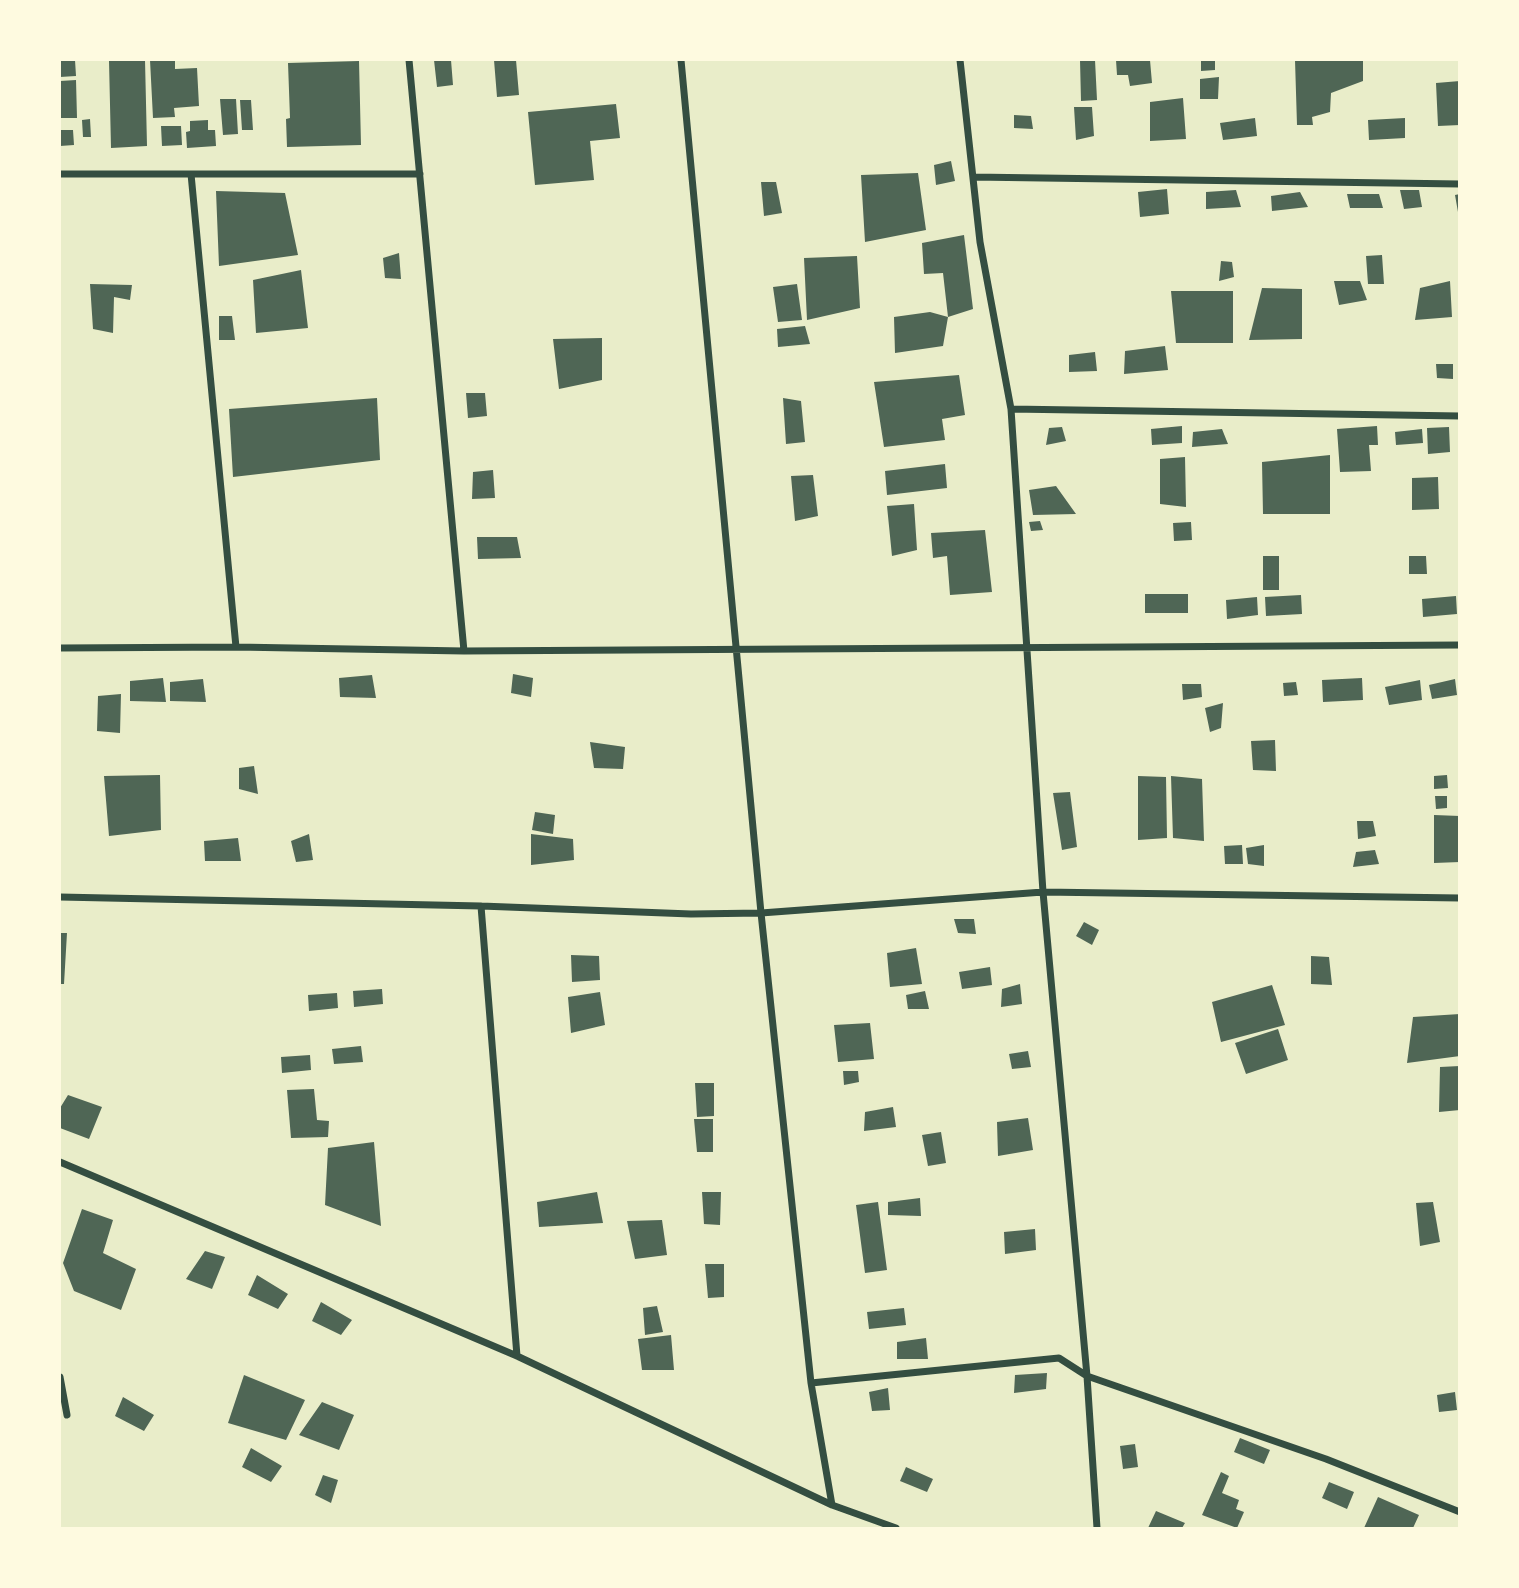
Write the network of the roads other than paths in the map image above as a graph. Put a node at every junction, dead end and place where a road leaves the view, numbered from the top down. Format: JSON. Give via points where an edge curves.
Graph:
{"nodes":[{"id":1,"x":409,"y":60,"type":"edge"},
{"id":2,"x":681,"y":60,"type":"edge"},
{"id":3,"x":960,"y":60,"type":"edge"},
{"id":4,"x":60,"y":174,"type":"edge"},
{"id":5,"x":191,"y":174,"type":"junction"},
{"id":6,"x":420,"y":174,"type":"junction"},
{"id":7,"x":973,"y":177,"type":"junction"},
{"id":8,"x":1460,"y":184,"type":"edge"},
{"id":9,"x":1011,"y":409,"type":"junction"},
{"id":10,"x":1460,"y":416,"type":"edge"},
{"id":11,"x":1460,"y":645,"type":"edge"},
{"id":12,"x":236,"y":646,"type":"junction"},
{"id":13,"x":1027,"y":647,"type":"junction"},
{"id":14,"x":60,"y":648,"type":"edge"},
{"id":15,"x":738,"y":649,"type":"junction"},
{"id":16,"x":464,"y":651,"type":"junction"},
{"id":17,"x":1043,"y":892,"type":"junction"},
{"id":18,"x":60,"y":897,"type":"edge"},
{"id":19,"x":1460,"y":898,"type":"edge"},
{"id":20,"x":481,"y":906,"type":"junction"},
{"id":21,"x":761,"y":913,"type":"junction"},
{"id":22,"x":60,"y":1162,"type":"edge"},
{"id":23,"x":517,"y":1356,"type":"junction"},
{"id":24,"x":1087,"y":1376,"type":"junction"},
{"id":25,"x":60,"y":1377,"type":"edge"},
{"id":26,"x":811,"y":1383,"type":"junction"},
{"id":27,"x":67,"y":1415,"type":"dead end"},
{"id":28,"x":832,"y":1505,"type":"junction"},
{"id":29,"x":1460,"y":1512,"type":"edge"},
{"id":30,"x":896,"y":1528,"type":"edge"},
{"id":31,"x":1097,"y":1528,"type":"edge"}],
"edges":[{"from":1,"to":6,"type":"street"},
{"from":2,"to":15,"type":"street"},
{"from":3,"to":7,"type":"street"},
{"from":4,"to":5,"type":"street"},
{"from":5,"to":6,"type":"street"},
{"from":5,"to":12,"type":"street"},
{"from":6,"to":16,"type":"street"},
{"from":7,"to":8,"type":"street"},
{"from":7,"to":9,"type":"street","via":[[980,242]]},
{"from":9,"to":10,"type":"street"},
{"from":9,"to":13,"type":"street"},
{"from":11,"to":13,"type":"street"},
{"from":12,"to":14,"type":"street"},
{"from":12,"to":16,"type":"street"},
{"from":13,"to":15,"type":"street"},
{"from":13,"to":17,"type":"street"},
{"from":15,"to":16,"type":"street"},
{"from":15,"to":21,"type":"street"},
{"from":17,"to":19,"type":"street"},
{"from":17,"to":21,"type":"street"},
{"from":17,"to":24,"type":"street"},
{"from":18,"to":20,"type":"street"},
{"from":20,"to":21,"type":"street"},
{"from":20,"to":23,"type":"street"},
{"from":21,"to":26,"type":"street"},
{"from":22,"to":23,"type":"street"},
{"from":23,"to":28,"type":"street"},
{"from":24,"to":26,"type":"street","via":[[1059,1358]]},
{"from":24,"to":29,"type":"street","via":[[1326,1459]]},
{"from":24,"to":31,"type":"street"},
{"from":25,"to":27,"type":"street"},
{"from":26,"to":28,"type":"street"},
{"from":28,"to":30,"type":"street"}]}
